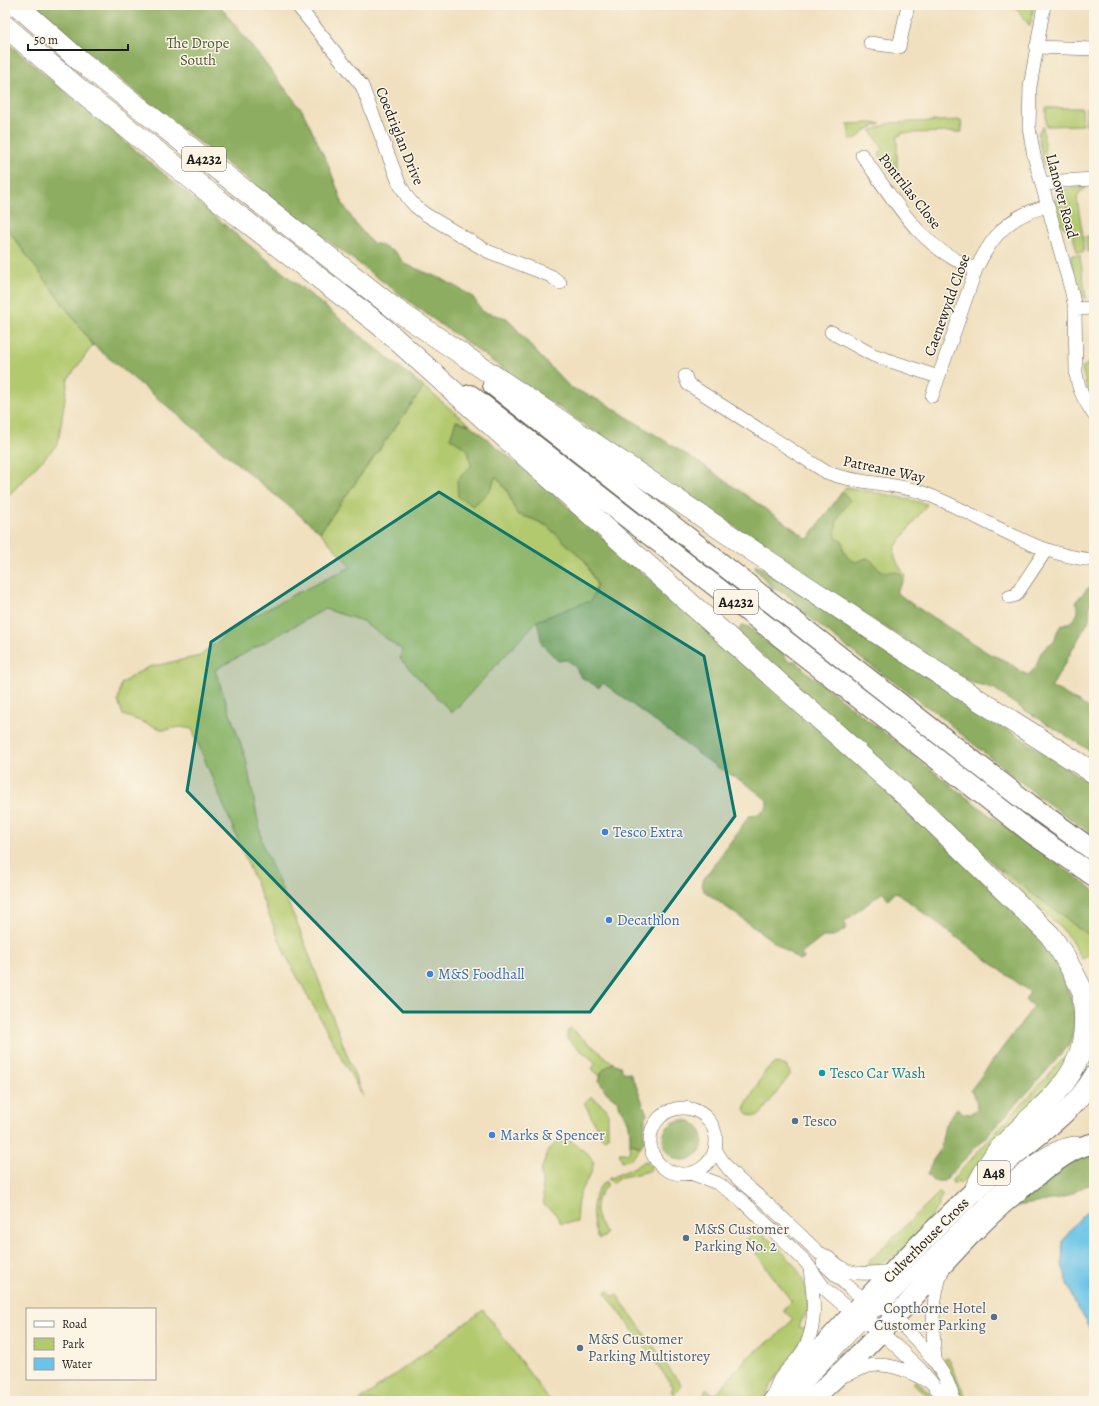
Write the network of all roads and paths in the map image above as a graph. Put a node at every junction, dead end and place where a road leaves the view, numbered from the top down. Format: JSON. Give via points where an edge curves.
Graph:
{"nodes":[{"id":1,"x":17,"y":5,"type":"edge"},
{"id":2,"x":297,"y":5,"type":"edge"},
{"id":3,"x":908,"y":5,"type":"edge"},
{"id":4,"x":1044,"y":5,"type":"edge"},
{"id":5,"x":5,"y":26,"type":"edge"},
{"id":6,"x":870,"y":43,"type":"dead end"},
{"id":7,"x":1036,"y":47,"type":"junction"},
{"id":8,"x":1094,"y":49,"type":"edge"},
{"id":9,"x":862,"y":155,"type":"dead end"},
{"id":10,"x":1094,"y":179,"type":"edge"},
{"id":11,"x":1042,"y":186,"type":"junction"},
{"id":12,"x":1047,"y":206,"type":"junction"},
{"id":13,"x":976,"y":269,"type":"junction"},
{"id":14,"x":560,"y":283,"type":"dead end"},
{"id":15,"x":1094,"y":308,"type":"edge"},
{"id":16,"x":395,"y":309,"type":"junction"},
{"id":17,"x":1075,"y":309,"type":"junction"},
{"id":18,"x":380,"y":325,"type":"junction"},
{"id":19,"x":832,"y":332,"type":"dead end"},
{"id":20,"x":685,"y":376,"type":"dead end"},
{"id":21,"x":938,"y":377,"type":"junction"},
{"id":22,"x":932,"y":396,"type":"dead end"},
{"id":23,"x":1094,"y":415,"type":"edge"},
{"id":24,"x":1046,"y":550,"type":"junction"},
{"id":25,"x":1094,"y":560,"type":"edge"},
{"id":26,"x":1009,"y":597,"type":"dead end"},
{"id":27,"x":1094,"y":773,"type":"edge"},
{"id":28,"x":1094,"y":852,"type":"edge"},
{"id":29,"x":1094,"y":876,"type":"edge"},
{"id":30,"x":1081,"y":988,"type":"junction"},
{"id":31,"x":1094,"y":1015,"type":"edge"},
{"id":32,"x":1094,"y":1076,"type":"edge"},
{"id":33,"x":1094,"y":1142,"type":"edge"},
{"id":34,"x":715,"y":1149,"type":"junction"},
{"id":35,"x":690,"y":1173,"type":"junction"},
{"id":36,"x":974,"y":1192,"type":"junction"},
{"id":37,"x":819,"y":1253,"type":"junction"},
{"id":38,"x":947,"y":1259,"type":"junction"},
{"id":39,"x":809,"y":1267,"type":"junction"},
{"id":40,"x":894,"y":1271,"type":"junction"},
{"id":41,"x":873,"y":1315,"type":"junction"},
{"id":42,"x":935,"y":1360,"type":"junction"},
{"id":43,"x":834,"y":1380,"type":"junction"},
{"id":44,"x":934,"y":1384,"type":"junction"},
{"id":45,"x":772,"y":1401,"type":"edge"},
{"id":46,"x":789,"y":1401,"type":"edge"},
{"id":47,"x":810,"y":1401,"type":"edge"},
{"id":48,"x":947,"y":1401,"type":"edge"},
{"id":49,"x":954,"y":1401,"type":"edge"}],
"edges":[{"from":1,"to":16,"type":"highway","number":"A4232","via":[[78,59]]},
{"from":2,"to":14,"type":"street","name":"Coedriglan Drive","via":[[362,86],[399,183],[415,206],[487,251],[551,276]]},
{"from":3,"to":6,"type":"street","via":[[899,48]]},
{"from":4,"to":7,"type":"street","name":"Llanover Road"},
{"from":5,"to":18,"type":"highway","number":"A4232","via":[[87,96]]},
{"from":7,"to":8,"type":"street"},
{"from":7,"to":11,"type":"street","name":"Llanover Road","via":[[1030,87],[1030,128]]},
{"from":9,"to":13,"type":"street","name":"Pontrilas Close","via":[[902,212],[928,242],[953,259]]},
{"from":10,"to":11,"type":"street","via":[[1060,181]]},
{"from":11,"to":12,"type":"street","name":"Llanover Road"},
{"from":12,"to":13,"type":"street","name":"Caenewydd Close","via":[[1026,213],[1000,230],[990,242]]},
{"from":12,"to":17,"type":"street","name":"Llanover Road"},
{"from":13,"to":21,"type":"street","name":"Caenewydd Close"},
{"from":15,"to":17,"type":"street"},
{"from":16,"to":27,"type":"highway","via":[[762,557]]},
{"from":16,"to":28,"type":"main road","number":"A4232"},
{"from":17,"to":23,"type":"street","name":"Llanover Road","via":[[1077,382]]},
{"from":18,"to":29,"type":"main road","number":"A4232","via":[[1033,834]]},
{"from":18,"to":30,"type":"highway","via":[[922,811],[1050,935]]},
{"from":19,"to":21,"type":"street","name":"Caenewydd Close","via":[[873,355]]},
{"from":20,"to":24,"type":"street","name":"Patreane Way","via":[[688,384],[826,472],[937,498],[1018,539]]},
{"from":21,"to":22,"type":"street","name":"Caenewydd Close"},
{"from":24,"to":25,"type":"street","name":"Patreane Way"},
{"from":24,"to":26,"type":"street","via":[[1016,595]]},
{"from":30,"to":31,"type":"highway"},
{"from":30,"to":36,"type":"highway","via":[[1085,1026],[1082,1049],[1075,1066],[1064,1084],[996,1153]]},
{"from":32,"to":36,"type":"main road","number":"A48","via":[[1078,1100],[1066,1112]]},
{"from":33,"to":38,"type":"main road","number":"A48","via":[[1057,1160],[1024,1186],[991,1214]]},
{"from":33,"to":41,"type":"street","name":"Culverhouse Cross","via":[[1070,1143],[1056,1148],[1014,1178],[978,1210]]},
{"from":34,"to":35,"type":"street","via":[[706,1165]]},
{"from":34,"to":35,"type":"street","name":"Culverhouse Cross","via":[[716,1134],[704,1115],[694,1109],[683,1107],[672,1109],[662,1115],[651,1132],[652,1153],[666,1169],[676,1173]]},
{"from":34,"to":37,"type":"street","name":"Culverhouse Cross","via":[[728,1170]]},
{"from":35,"to":39,"type":"street","name":"Culverhouse Cross","via":[[732,1192],[805,1260]]},
{"from":36,"to":40,"type":"main road","number":"A48"},
{"from":37,"to":40,"type":"street","name":"Culverhouse Cross","via":[[843,1269],[857,1273]]},
{"from":37,"to":41,"type":"street","name":"Culverhouse Cross","via":[[821,1261],[851,1289]]},
{"from":38,"to":41,"type":"main road","number":"A48"},
{"from":38,"to":42,"type":"street","via":[[933,1306]]},
{"from":39,"to":41,"type":"street","name":"Culverhouse Cross","via":[[825,1289]]},
{"from":39,"to":45,"type":"street","name":"Culverhouse Cross","via":[[814,1295],[814,1316],[810,1336],[798,1358],[780,1378]]},
{"from":40,"to":41,"type":"main road","number":"A48"},
{"from":41,"to":42,"type":"street"},
{"from":41,"to":43,"type":"main road","number":"A48"},
{"from":41,"to":44,"type":"street"},
{"from":41,"to":45,"type":"main road","number":"A48"},
{"from":41,"to":46,"type":"street"},
{"from":42,"to":49,"type":"street","via":[[951,1388]]},
{"from":43,"to":44,"type":"street","via":[[865,1367],[882,1365],[911,1372]]},
{"from":43,"to":47,"type":"main road","number":"A48"},
{"from":44,"to":48,"type":"street"}]}
